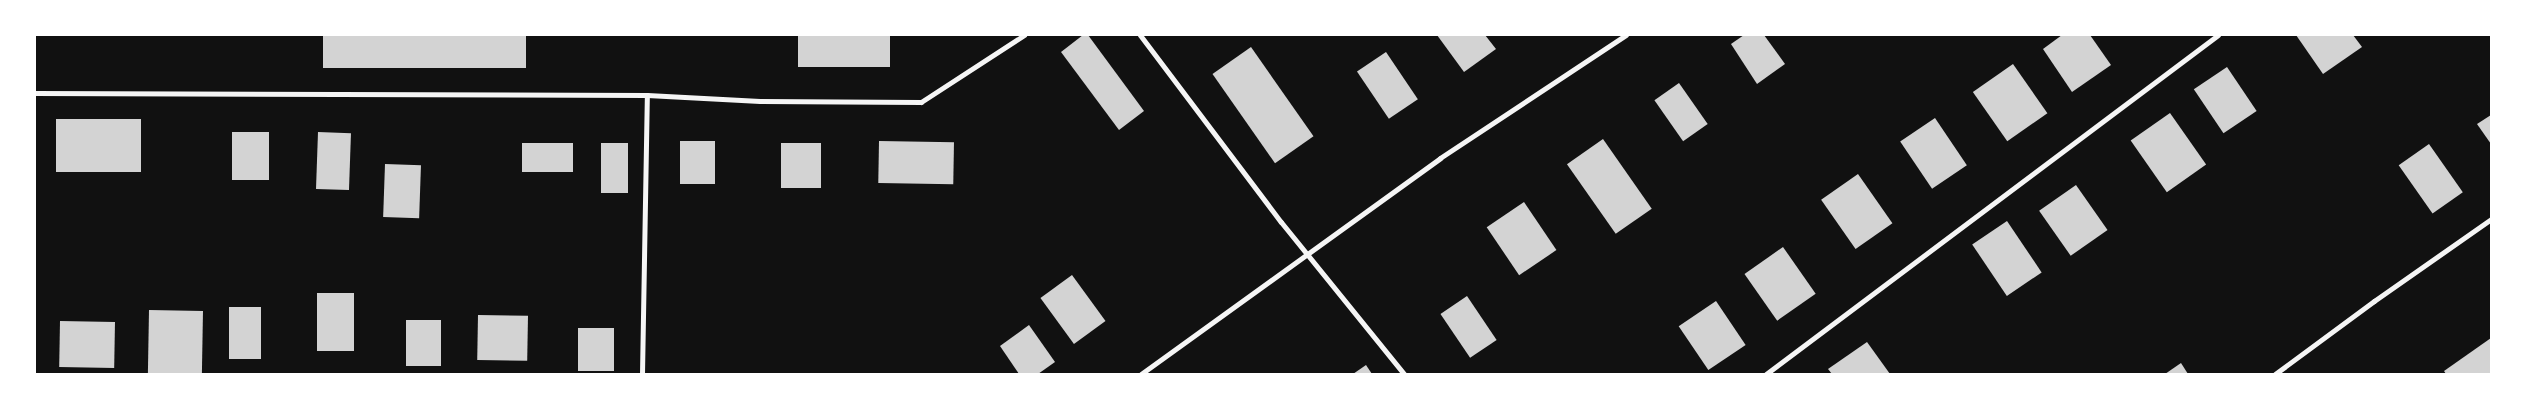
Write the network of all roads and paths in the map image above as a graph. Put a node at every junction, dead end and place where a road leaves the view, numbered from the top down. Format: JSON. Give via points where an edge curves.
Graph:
{"nodes":[{"id":1,"x":1024,"y":35,"type":"edge"},
{"id":2,"x":1140,"y":35,"type":"edge"},
{"id":3,"x":1626,"y":35,"type":"edge"},
{"id":4,"x":2218,"y":35,"type":"edge"},
{"id":5,"x":35,"y":93,"type":"edge"},
{"id":6,"x":647,"y":95,"type":"junction"},
{"id":7,"x":2491,"y":219,"type":"edge"},
{"id":8,"x":1307,"y":254,"type":"junction"},
{"id":9,"x":642,"y":374,"type":"edge"},
{"id":10,"x":1141,"y":374,"type":"edge"},
{"id":11,"x":1404,"y":374,"type":"edge"},
{"id":12,"x":1766,"y":374,"type":"edge"},
{"id":13,"x":2275,"y":374,"type":"edge"}],
"edges":[{"from":1,"to":6,"type":"street","via":[[921,102],[760,101]]},
{"from":2,"to":8,"type":"street"},
{"from":3,"to":8,"type":"street","via":[[1440,158]]},
{"from":4,"to":12,"type":"street"},
{"from":5,"to":6,"type":"street"},
{"from":6,"to":9,"type":"street"},
{"from":7,"to":13,"type":"street"},
{"from":8,"to":10,"type":"street"},
{"from":8,"to":11,"type":"street"}]}
